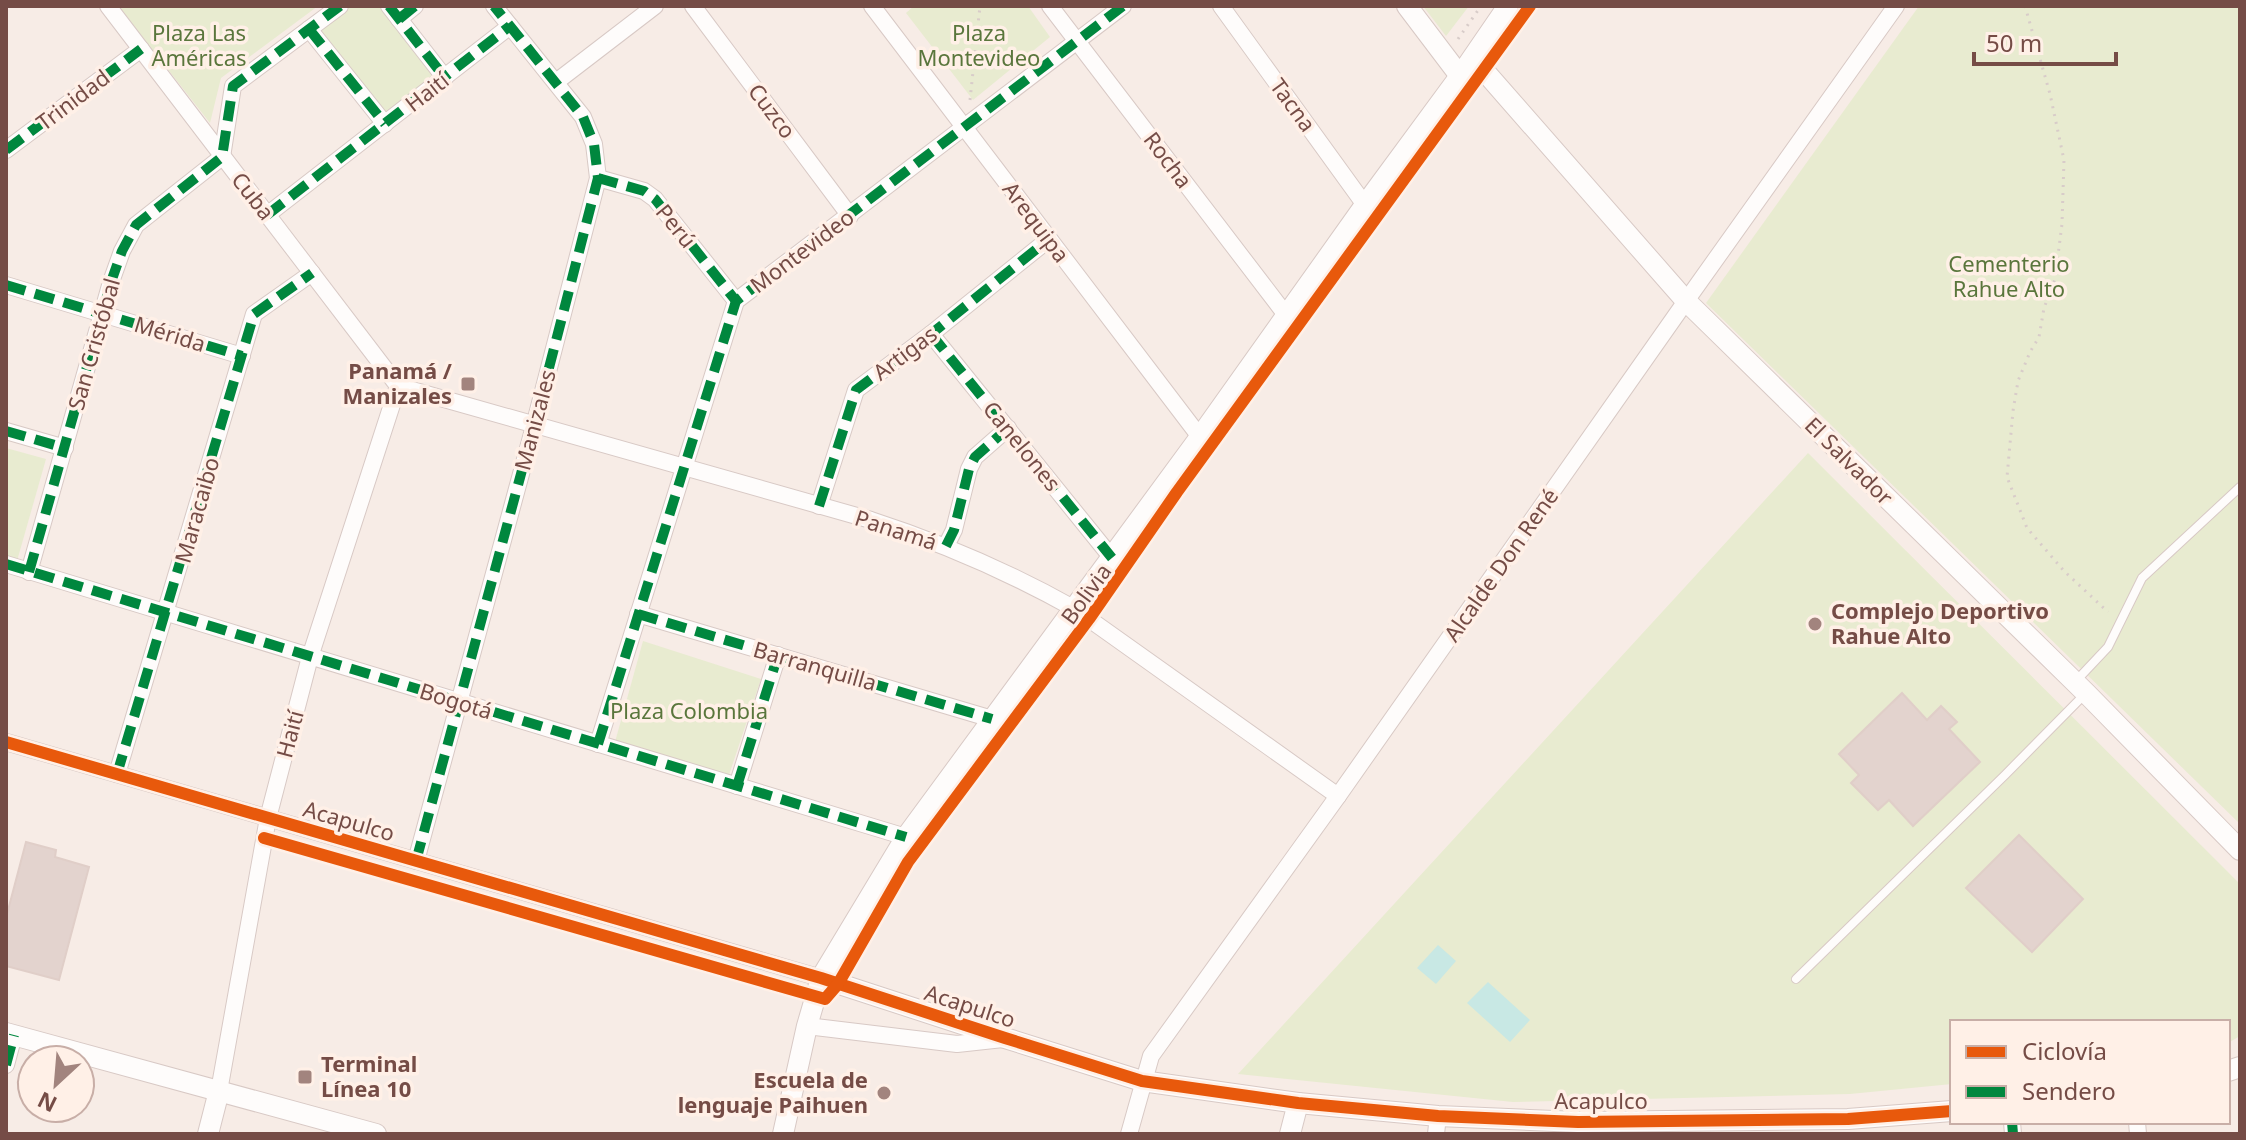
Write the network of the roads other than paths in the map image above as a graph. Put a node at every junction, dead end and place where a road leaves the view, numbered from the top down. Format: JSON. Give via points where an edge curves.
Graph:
{"nodes":[{"id":1,"x":108,"y":6,"type":"edge"},
{"id":2,"x":340,"y":6,"type":"edge"},
{"id":3,"x":415,"y":6,"type":"edge"},
{"id":4,"x":494,"y":6,"type":"edge"},
{"id":5,"x":655,"y":6,"type":"edge"},
{"id":6,"x":693,"y":6,"type":"edge"},
{"id":7,"x":894,"y":6,"type":"edge"},
{"id":8,"x":1050,"y":6,"type":"edge"},
{"id":9,"x":1123,"y":6,"type":"edge"},
{"id":10,"x":1221,"y":6,"type":"edge"},
{"id":11,"x":1407,"y":6,"type":"edge"},
{"id":12,"x":1508,"y":6,"type":"edge"},
{"id":13,"x":1896,"y":6,"type":"edge"},
{"id":14,"x":876,"y":11,"type":"edge"},
{"id":15,"x":394,"y":12,"type":"edge"},
{"id":16,"x":510,"y":26,"type":"junction"},
{"id":17,"x":309,"y":29,"type":"junction"},
{"id":18,"x":1076,"y":41,"type":"junction"},
{"id":19,"x":141,"y":49,"type":"junction"},
{"id":20,"x":1473,"y":58,"type":"junction"},
{"id":21,"x":1460,"y":76,"type":"junction"},
{"id":22,"x":445,"y":78,"type":"junction"},
{"id":23,"x":556,"y":82,"type":"junction"},
{"id":24,"x":385,"y":124,"type":"junction"},
{"id":25,"x":964,"y":127,"type":"junction"},
{"id":26,"x":6,"y":150,"type":"edge"},
{"id":27,"x":222,"y":157,"type":"junction"},
{"id":28,"x":598,"y":178,"type":"junction"},
{"id":29,"x":1365,"y":205,"type":"junction"},
{"id":30,"x":267,"y":215,"type":"junction"},
{"id":31,"x":850,"y":216,"type":"junction"},
{"id":32,"x":1049,"y":239,"type":"junction"},
{"id":33,"x":312,"y":273,"type":"junction"},
{"id":34,"x":6,"y":285,"type":"edge"},
{"id":35,"x":736,"y":301,"type":"junction"},
{"id":36,"x":1686,"y":301,"type":"junction"},
{"id":37,"x":103,"y":313,"type":"junction"},
{"id":38,"x":1286,"y":315,"type":"junction"},
{"id":39,"x":931,"y":334,"type":"junction"},
{"id":40,"x":242,"y":356,"type":"junction"},
{"id":41,"x":398,"y":386,"type":"junction"},
{"id":42,"x":534,"y":426,"type":"junction"},
{"id":43,"x":1008,"y":428,"type":"junction"},
{"id":44,"x":6,"y":431,"type":"edge"},
{"id":45,"x":1200,"y":437,"type":"junction"},
{"id":46,"x":65,"y":448,"type":"junction"},
{"id":47,"x":684,"y":467,"type":"junction"},
{"id":48,"x":2240,"y":487,"type":"edge"},
{"id":49,"x":819,"y":506,"type":"junction"},
{"id":50,"x":946,"y":546,"type":"junction"},
{"id":51,"x":1112,"y":558,"type":"junction"},
{"id":52,"x":6,"y":564,"type":"edge"},
{"id":53,"x":29,"y":572,"type":"junction"},
{"id":54,"x":1075,"y":609,"type":"junction"},
{"id":55,"x":166,"y":613,"type":"junction"},
{"id":56,"x":638,"y":614,"type":"junction"},
{"id":57,"x":778,"y":655,"type":"junction"},
{"id":58,"x":310,"y":657,"type":"junction"},
{"id":59,"x":2080,"y":688,"type":"junction"},
{"id":60,"x":460,"y":702,"type":"junction"},
{"id":61,"x":992,"y":719,"type":"junction"},
{"id":62,"x":6,"y":742,"type":"edge"},
{"id":63,"x":598,"y":744,"type":"junction"},
{"id":64,"x":117,"y":774,"type":"junction"},
{"id":65,"x":737,"y":786,"type":"junction"},
{"id":66,"x":1338,"y":796,"type":"junction"},
{"id":67,"x":268,"y":818,"type":"junction"},
{"id":68,"x":906,"y":837,"type":"junction"},
{"id":69,"x":2240,"y":850,"type":"edge"},
{"id":70,"x":416,"y":861,"type":"junction"},
{"id":71,"x":821,"y":978,"type":"junction"},
{"id":72,"x":1796,"y":979,"type":"dead end"},
{"id":73,"x":807,"y":1026,"type":"junction"},
{"id":74,"x":10,"y":1034,"type":"edge"},
{"id":75,"x":1005,"y":1038,"type":"junction"},
{"id":76,"x":6,"y":1065,"type":"edge"},
{"id":77,"x":1142,"y":1081,"type":"junction"},
{"id":78,"x":219,"y":1091,"type":"junction"},
{"id":79,"x":1298,"y":1103,"type":"junction"},
{"id":80,"x":1950,"y":1111,"type":"edge"},
{"id":81,"x":1437,"y":1125,"type":"edge"},
{"id":82,"x":1577,"y":1128,"type":"edge"},
{"id":83,"x":208,"y":1134,"type":"edge"},
{"id":84,"x":376,"y":1134,"type":"edge"},
{"id":85,"x":783,"y":1134,"type":"edge"},
{"id":86,"x":1129,"y":1134,"type":"edge"},
{"id":87,"x":1290,"y":1134,"type":"edge"}],
"edges":[{"from":1,"to":19,"type":"street","name":"Cuba"},
{"from":2,"to":17,"type":"street"},
{"from":3,"to":15,"type":"street"},
{"from":4,"to":16,"type":"street","name":"Manizales"},
{"from":5,"to":23,"type":"street"},
{"from":6,"to":31,"type":"street","name":"Cuzco"},
{"from":7,"to":14,"type":"street"},
{"from":8,"to":18,"type":"street","name":"Rocha"},
{"from":9,"to":18,"type":"street","name":"Montevideo"},
{"from":10,"to":29,"type":"street","name":"Tacna"},
{"from":11,"to":21,"type":"street"},
{"from":12,"to":20,"type":"street","name":"Bolivia"},
{"from":13,"to":36,"type":"street","name":"Alcalde Don René"},
{"from":14,"to":25,"type":"street","name":"Arequipa"},
{"from":15,"to":22,"type":"street"},
{"from":16,"to":22,"type":"street","name":"Haití"},
{"from":16,"to":23,"type":"street","name":"Manizales"},
{"from":17,"to":24,"type":"street"},
{"from":17,"to":27,"type":"street","via":[[233,86]]},
{"from":18,"to":25,"type":"street","name":"Montevideo"},
{"from":18,"to":38,"type":"street","name":"Rocha"},
{"from":19,"to":26,"type":"street","name":"Trinidad"},
{"from":19,"to":27,"type":"street","name":"Cuba"},
{"from":20,"to":21,"type":"street","name":"Bolivia"},
{"from":20,"to":36,"type":"street","name":"El Salvador"},
{"from":21,"to":29,"type":"street","name":"Bolivia"},
{"from":22,"to":24,"type":"street","name":"Haití"},
{"from":23,"to":28,"type":"street","name":"Manizales","via":[[590,130]]},
{"from":24,"to":30,"type":"street","name":"Haití"},
{"from":25,"to":31,"type":"street","name":"Montevideo"},
{"from":25,"to":32,"type":"street","name":"Arequipa"},
{"from":27,"to":30,"type":"street","name":"Cuba"},
{"from":27,"to":37,"type":"street","name":"San Cristóbal","via":[[136,225]]},
{"from":28,"to":35,"type":"street","name":"Perú","via":[[655,199]]},
{"from":28,"to":42,"type":"street","name":"Manizales"},
{"from":29,"to":38,"type":"street","name":"Bolivia"},
{"from":30,"to":33,"type":"street","name":"Cuba"},
{"from":31,"to":35,"type":"street","name":"Montevideo"},
{"from":32,"to":39,"type":"street","name":"Artigas"},
{"from":32,"to":45,"type":"street","name":"Arequipa"},
{"from":33,"to":40,"type":"street","name":"Maracaibo","via":[[254,314]]},
{"from":33,"to":41,"type":"street","name":"Cuba"},
{"from":34,"to":37,"type":"street","name":"Mérida"},
{"from":35,"to":47,"type":"street","name":"Montevideo"},
{"from":36,"to":59,"type":"street","name":"El Salvador"},
{"from":36,"to":66,"type":"street","name":"Alcalde Don René"},
{"from":37,"to":40,"type":"street","name":"Mérida"},
{"from":37,"to":46,"type":"street","name":"San Cristóbal"},
{"from":38,"to":45,"type":"street","name":"Bolivia"},
{"from":39,"to":43,"type":"street","name":"Canelones"},
{"from":39,"to":49,"type":"street","name":"Artigas","via":[[856,390]]},
{"from":40,"to":55,"type":"street","name":"Maracaibo"},
{"from":41,"to":42,"type":"street","name":"Panamá"},
{"from":41,"to":58,"type":"street","name":"Haití"},
{"from":42,"to":47,"type":"street","name":"Panamá"},
{"from":42,"to":60,"type":"street","name":"Manizales"},
{"from":43,"to":50,"type":"street","via":[[975,457]]},
{"from":43,"to":51,"type":"street","name":"Canelones"},
{"from":44,"to":46,"type":"street"},
{"from":45,"to":51,"type":"street","name":"Bolivia"},
{"from":46,"to":53,"type":"street","name":"San Cristóbal"},
{"from":47,"to":49,"type":"street","name":"Panamá"},
{"from":47,"to":56,"type":"street","name":"Montevideo"},
{"from":48,"to":59,"type":"lane","via":[[2142,578],[2108,647]]},
{"from":49,"to":50,"type":"street","name":"Panamá"},
{"from":50,"to":54,"type":"street","name":"Panamá"},
{"from":51,"to":54,"type":"street","name":"Bolivia"},
{"from":52,"to":53,"type":"street","name":"Bogotá"},
{"from":53,"to":55,"type":"street","name":"Bogotá"},
{"from":54,"to":61,"type":"street","name":"Bolivia"},
{"from":54,"to":66,"type":"street","name":"Panamá"},
{"from":55,"to":58,"type":"street","name":"Bogotá"},
{"from":55,"to":64,"type":"street","name":"Maracaibo"},
{"from":56,"to":57,"type":"street","name":"Barranquilla"},
{"from":56,"to":63,"type":"street","name":"Montevideo"},
{"from":57,"to":61,"type":"street","name":"Barranquilla"},
{"from":57,"to":65,"type":"street"},
{"from":58,"to":60,"type":"street","name":"Bogotá"},
{"from":58,"to":67,"type":"street","name":"Haití"},
{"from":59,"to":69,"type":"street","name":"El Salvador"},
{"from":59,"to":72,"type":"lane","via":[[2005,775]]},
{"from":60,"to":63,"type":"street","name":"Bogotá"},
{"from":60,"to":70,"type":"street","name":"Manizales"},
{"from":61,"to":68,"type":"street","name":"Bolivia"},
{"from":62,"to":64,"type":"street","name":"Acapulco"},
{"from":63,"to":65,"type":"street","name":"Bogotá"},
{"from":64,"to":67,"type":"street","name":"Acapulco"},
{"from":65,"to":68,"type":"street","name":"Bogotá"},
{"from":66,"to":77,"type":"street","name":"Alcalde Don René","via":[[1151,1056]]},
{"from":67,"to":70,"type":"street","name":"Acapulco"},
{"from":67,"to":78,"type":"street","name":"Haití"},
{"from":68,"to":71,"type":"street","name":"Bolivia"},
{"from":70,"to":71,"type":"street","name":"Acapulco"},
{"from":71,"to":73,"type":"street","name":"Bolivia"},
{"from":71,"to":75,"type":"street","name":"Acapulco"},
{"from":73,"to":75,"type":"street","name":"Acapulco","via":[[957,1044]]},
{"from":73,"to":85,"type":"street","name":"Bolivia"},
{"from":74,"to":76,"type":"street"},
{"from":74,"to":78,"type":"street"},
{"from":75,"to":77,"type":"street","name":"Acapulco"},
{"from":77,"to":79,"type":"street","name":"Acapulco"},
{"from":77,"to":86,"type":"street","name":"Alcalde Don René"},
{"from":78,"to":83,"type":"street"},
{"from":78,"to":84,"type":"street"},
{"from":79,"to":81,"type":"street","name":"Acapulco"},
{"from":79,"to":87,"type":"street"},
{"from":80,"to":82,"type":"street","name":"Acapulco"},
{"from":81,"to":82,"type":"street","name":"Acapulco"}]}
